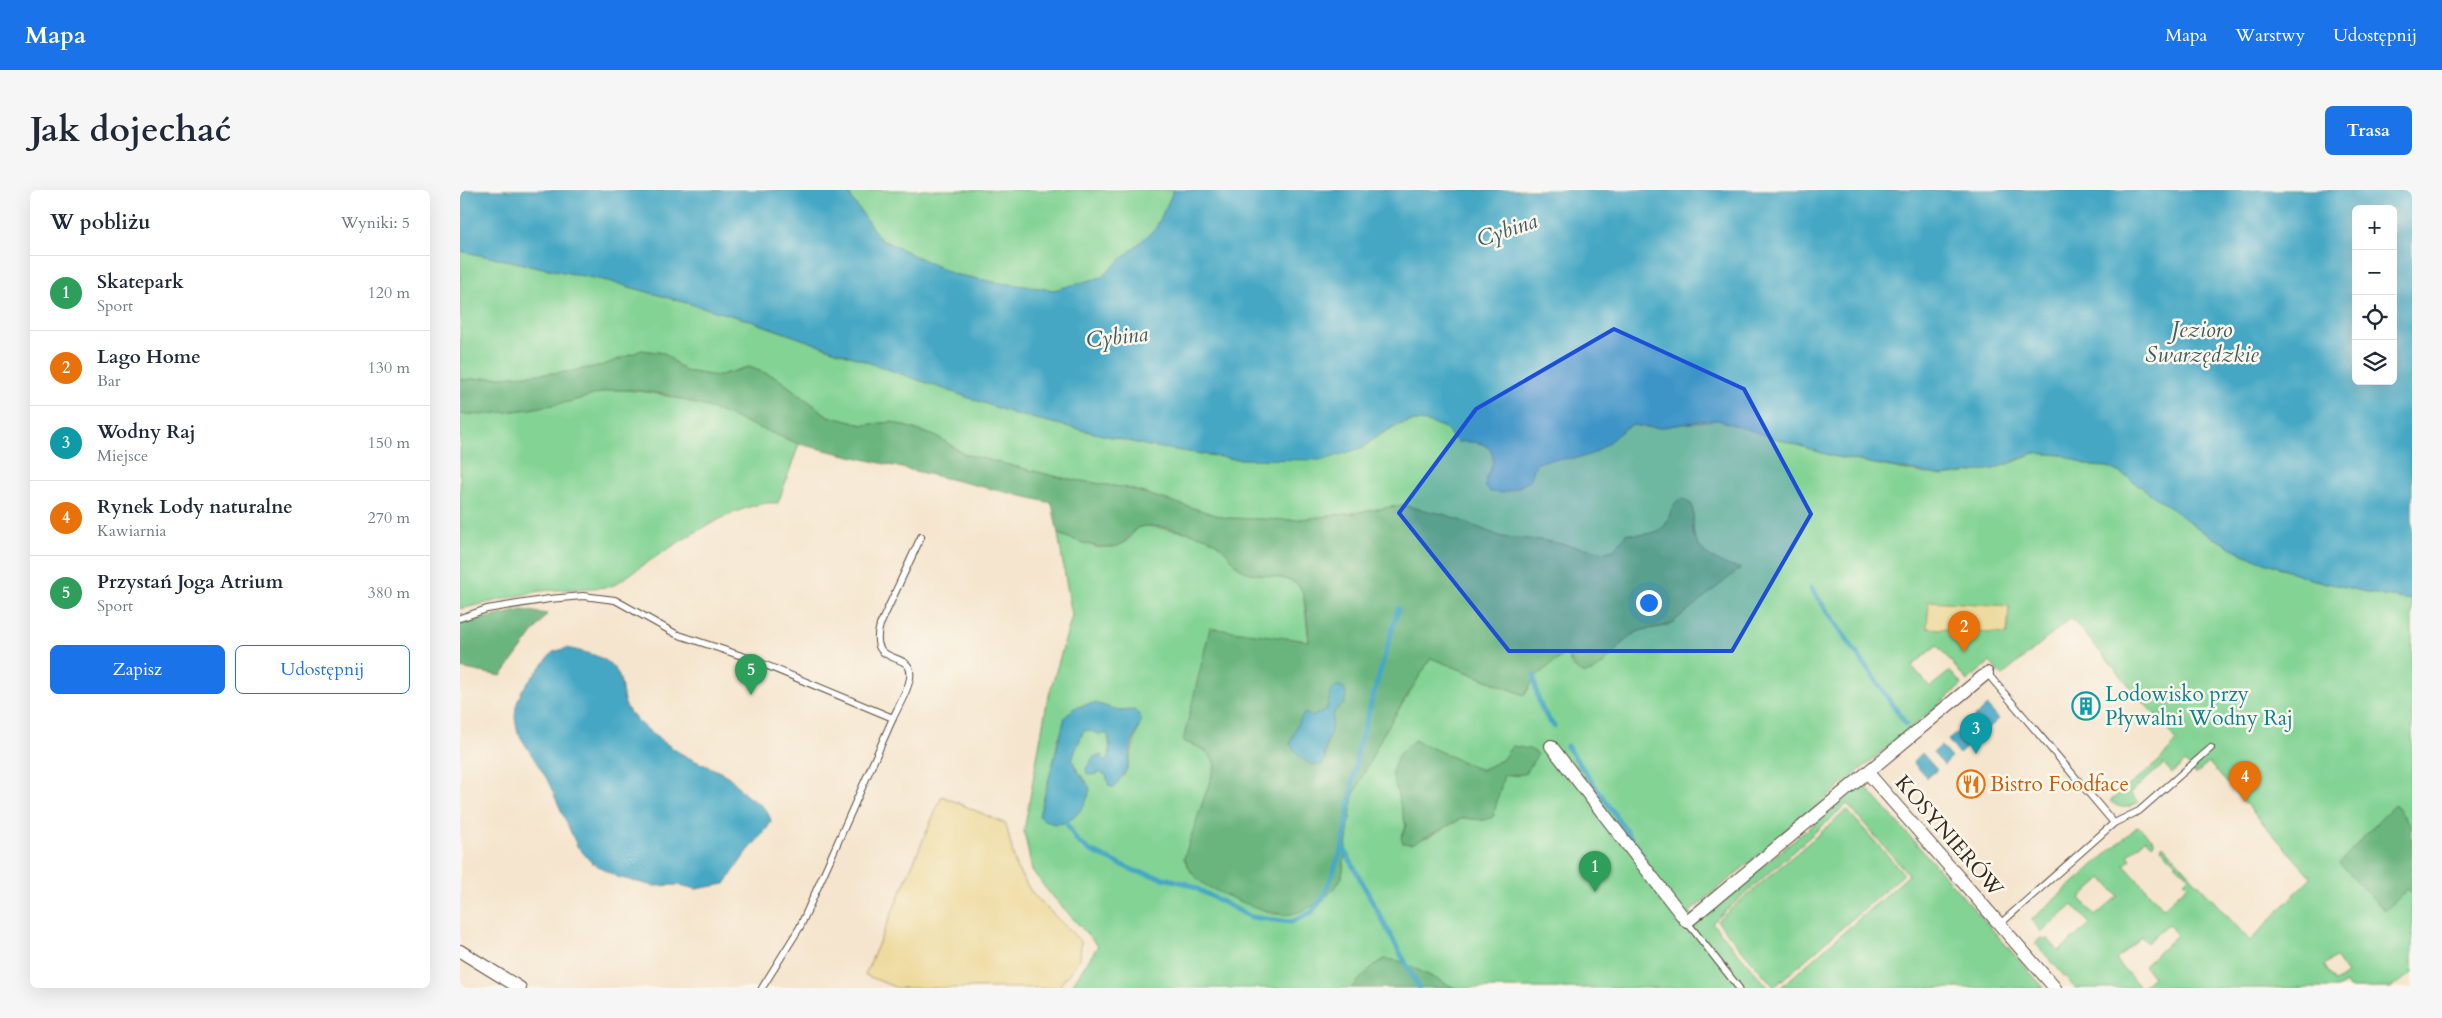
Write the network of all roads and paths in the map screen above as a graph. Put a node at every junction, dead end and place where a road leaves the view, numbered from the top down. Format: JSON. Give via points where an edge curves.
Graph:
{"nodes":[{"id":1,"x":921,"y":537,"type":"dead end"},
{"id":2,"x":460,"y":618,"type":"edge"},
{"id":3,"x":1988,"y":673,"type":"joint"},
{"id":4,"x":893,"y":718,"type":"junction"},
{"id":5,"x":1551,"y":746,"type":"dead end"},
{"id":6,"x":2211,"y":748,"type":"dead end"},
{"id":7,"x":1868,"y":773,"type":"junction"},
{"id":8,"x":2114,"y":822,"type":"junction"},
{"id":9,"x":1687,"y":922,"type":"junction"},
{"id":10,"x":2000,"y":924,"type":"junction"},
{"id":11,"x":461,"y":955,"type":"edge"},
{"id":12,"x":520,"y":988,"type":"edge"},
{"id":13,"x":762,"y":988,"type":"edge"},
{"id":14,"x":1739,"y":988,"type":"edge"},
{"id":15,"x":2055,"y":988,"type":"edge"}],
"edges":[{"from":1,"to":4,"type":"lane","via":[[877,636],[881,652],[906,663],[910,669],[907,688]]},
{"from":2,"to":4,"type":"lane","via":[[487,609],[549,599],[583,596],[615,600],[676,634],[751,659]]},
{"from":3,"to":7,"type":"street"},
{"from":3,"to":8,"type":"lane"},
{"from":4,"to":13,"type":"lane","via":[[800,927]]},
{"from":5,"to":9,"type":"street"},
{"from":6,"to":8,"type":"lane","name":"KOSYNIERÓW","via":[[2139,812]]},
{"from":7,"to":9,"type":"street"},
{"from":7,"to":10,"type":"street","name":"KOSYNIERÓW"},
{"from":8,"to":10,"type":"lane","name":"KOSYNIERÓW"},
{"from":9,"to":14,"type":"lane"},
{"from":10,"to":15,"type":"street","name":"KOSYNIERÓW"},
{"from":11,"to":12,"type":"street"}]}
